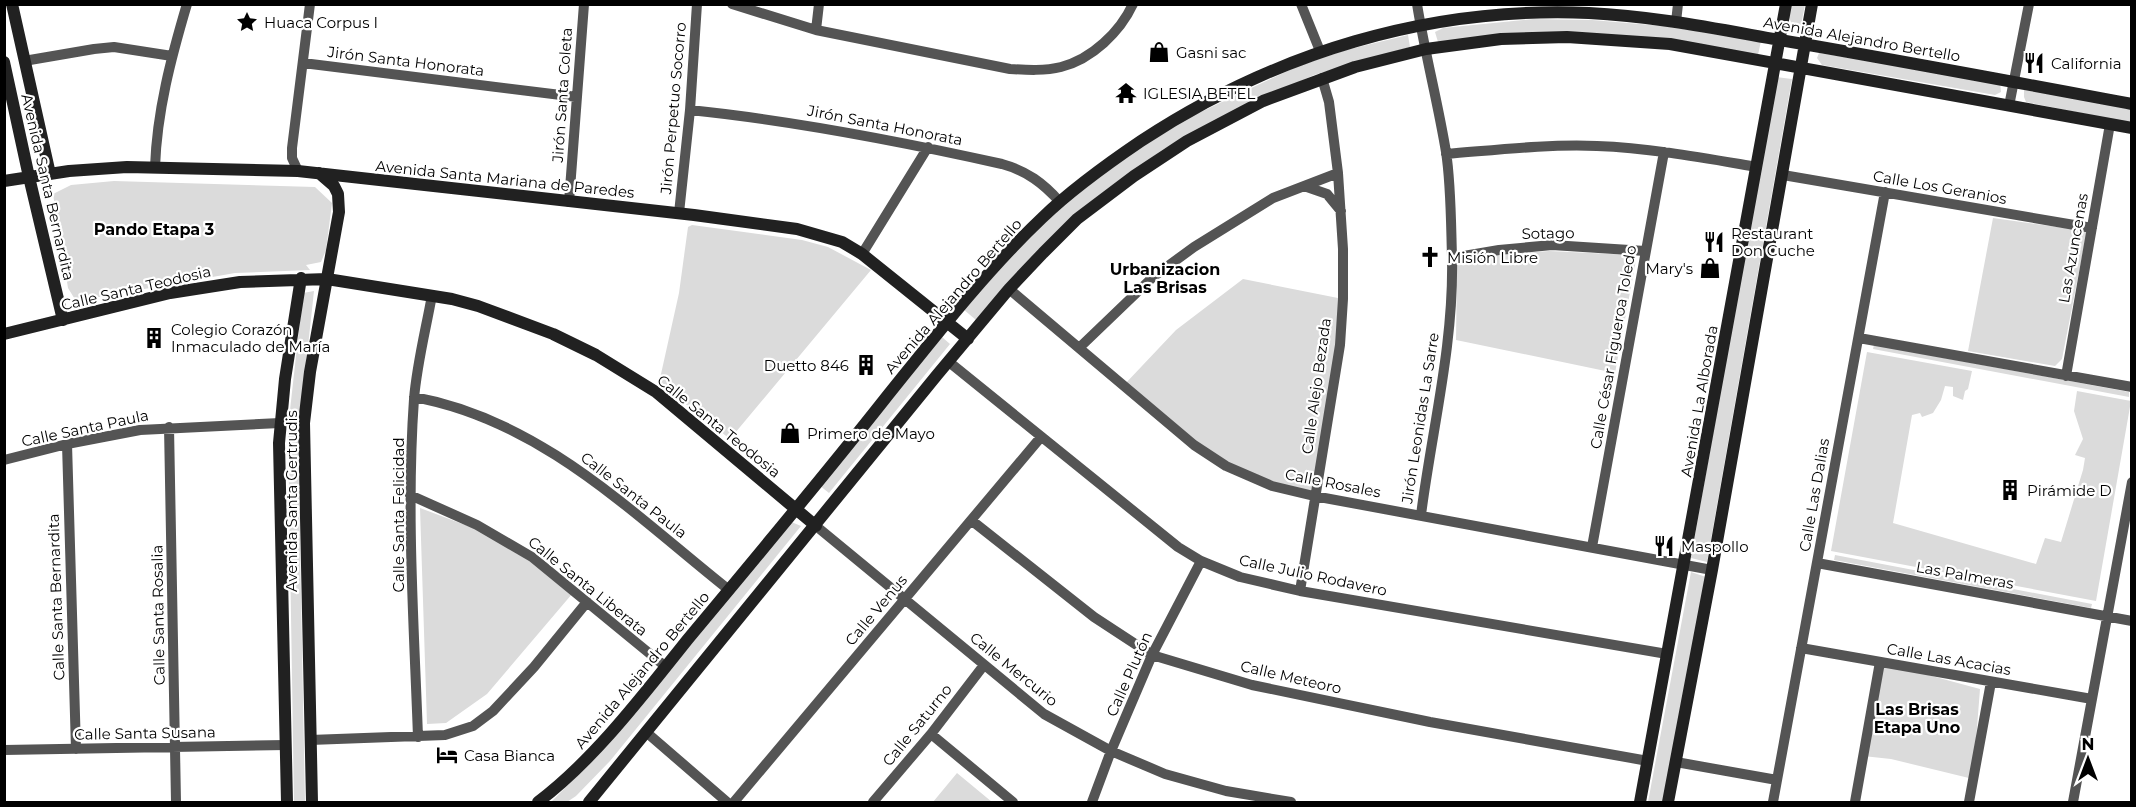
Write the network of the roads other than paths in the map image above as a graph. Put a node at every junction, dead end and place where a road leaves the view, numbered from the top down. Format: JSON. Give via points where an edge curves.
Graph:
{"nodes":[{"id":1,"x":12,"y":4,"type":"edge"},
{"id":2,"x":187,"y":4,"type":"edge"},
{"id":3,"x":310,"y":4,"type":"edge"},
{"id":4,"x":584,"y":4,"type":"edge"},
{"id":5,"x":697,"y":4,"type":"edge"},
{"id":6,"x":732,"y":4,"type":"edge"},
{"id":7,"x":819,"y":4,"type":"edge"},
{"id":8,"x":1134,"y":4,"type":"edge"},
{"id":9,"x":1301,"y":4,"type":"edge"},
{"id":10,"x":1417,"y":4,"type":"edge"},
{"id":11,"x":1678,"y":4,"type":"edge"},
{"id":12,"x":1786,"y":4,"type":"edge"},
{"id":13,"x":1812,"y":4,"type":"edge"},
{"id":14,"x":2029,"y":4,"type":"edge"},
{"id":15,"x":1676,"y":22,"type":"junction"},
{"id":16,"x":1421,"y":26,"type":"junction"},
{"id":17,"x":816,"y":30,"type":"junction"},
{"id":18,"x":1780,"y":40,"type":"junction"},
{"id":19,"x":1806,"y":44,"type":"junction"},
{"id":20,"x":1426,"y":49,"type":"junction"},
{"id":21,"x":1320,"y":51,"type":"junction"},
{"id":22,"x":172,"y":56,"type":"junction"},
{"id":23,"x":4,"y":62,"type":"edge"},
{"id":24,"x":24,"y":62,"type":"junction"},
{"id":25,"x":303,"y":63,"type":"junction"},
{"id":26,"x":1776,"y":64,"type":"junction"},
{"id":27,"x":1801,"y":68,"type":"junction"},
{"id":28,"x":1322,"y":78,"type":"junction"},
{"id":29,"x":2014,"y":82,"type":"junction"},
{"id":30,"x":577,"y":98,"type":"junction"},
{"id":31,"x":2132,"y":104,"type":"edge"},
{"id":32,"x":2010,"y":106,"type":"junction"},
{"id":33,"x":690,"y":110,"type":"junction"},
{"id":34,"x":2110,"y":124,"type":"junction"},
{"id":35,"x":2132,"y":128,"type":"edge"},
{"id":36,"x":928,"y":147,"type":"junction"},
{"id":37,"x":1664,"y":152,"type":"junction"},
{"id":38,"x":1446,"y":154,"type":"junction"},
{"id":39,"x":155,"y":167,"type":"junction"},
{"id":40,"x":1757,"y":167,"type":"junction"},
{"id":41,"x":298,"y":171,"type":"junction"},
{"id":42,"x":320,"y":173,"type":"junction"},
{"id":43,"x":1338,"y":173,"type":"junction"},
{"id":44,"x":50,"y":174,"type":"junction"},
{"id":45,"x":1783,"y":175,"type":"junction"},
{"id":46,"x":29,"y":177,"type":"junction"},
{"id":47,"x":4,"y":181,"type":"edge"},
{"id":48,"x":1304,"y":186,"type":"junction"},
{"id":49,"x":1885,"y":192,"type":"junction"},
{"id":50,"x":570,"y":195,"type":"junction"},
{"id":51,"x":1060,"y":202,"type":"junction"},
{"id":52,"x":1341,"y":211,"type":"junction"},
{"id":53,"x":679,"y":213,"type":"junction"},
{"id":54,"x":2092,"y":228,"type":"junction"},
{"id":55,"x":1645,"y":251,"type":"junction"},
{"id":56,"x":862,"y":254,"type":"junction"},
{"id":57,"x":1452,"y":258,"type":"junction"},
{"id":58,"x":301,"y":278,"type":"junction"},
{"id":59,"x":327,"y":279,"type":"junction"},
{"id":60,"x":1009,"y":289,"type":"junction"},
{"id":61,"x":432,"y":295,"type":"junction"},
{"id":62,"x":63,"y":320,"type":"junction"},
{"id":63,"x":948,"y":321,"type":"junction"},
{"id":64,"x":4,"y":334,"type":"edge"},
{"id":65,"x":1858,"y":338,"type":"junction"},
{"id":66,"x":968,"y":339,"type":"junction"},
{"id":67,"x":1079,"y":348,"type":"junction"},
{"id":68,"x":949,"y":362,"type":"junction"},
{"id":69,"x":2066,"y":376,"type":"junction"},
{"id":70,"x":2132,"y":387,"type":"edge"},
{"id":71,"x":414,"y":397,"type":"junction"},
{"id":72,"x":280,"y":423,"type":"junction"},
{"id":73,"x":169,"y":427,"type":"junction"},
{"id":74,"x":1041,"y":437,"type":"junction"},
{"id":75,"x":67,"y":444,"type":"junction"},
{"id":76,"x":4,"y":460,"type":"edge"},
{"id":77,"x":2132,"y":482,"type":"edge"},
{"id":78,"x":410,"y":495,"type":"junction"},
{"id":79,"x":1314,"y":496,"type":"junction"},
{"id":80,"x":796,"y":510,"type":"junction"},
{"id":81,"x":1420,"y":515,"type":"junction"},
{"id":82,"x":971,"y":520,"type":"junction"},
{"id":83,"x":816,"y":526,"type":"junction"},
{"id":84,"x":1592,"y":547,"type":"junction"},
{"id":85,"x":1201,"y":561,"type":"junction"},
{"id":86,"x":1817,"y":563,"type":"junction"},
{"id":87,"x":1684,"y":564,"type":"junction"},
{"id":88,"x":1712,"y":570,"type":"junction"},
{"id":89,"x":729,"y":590,"type":"junction"},
{"id":90,"x":1300,"y":591,"type":"junction"},
{"id":91,"x":906,"y":598,"type":"junction"},
{"id":92,"x":587,"y":602,"type":"junction"},
{"id":93,"x":2108,"y":616,"type":"junction"},
{"id":94,"x":2132,"y":621,"type":"edge"},
{"id":95,"x":1801,"y":648,"type":"junction"},
{"id":96,"x":1667,"y":654,"type":"junction"},
{"id":97,"x":1152,"y":655,"type":"junction"},
{"id":98,"x":1880,"y":662,"type":"junction"},
{"id":99,"x":984,"y":665,"type":"junction"},
{"id":100,"x":666,"y":667,"type":"junction"},
{"id":101,"x":1991,"y":682,"type":"junction"},
{"id":102,"x":2092,"y":699,"type":"junction"},
{"id":103,"x":646,"y":732,"type":"junction"},
{"id":104,"x":931,"y":734,"type":"junction"},
{"id":105,"x":418,"y":737,"type":"junction"},
{"id":106,"x":310,"y":740,"type":"junction"},
{"id":107,"x":286,"y":745,"type":"junction"},
{"id":108,"x":175,"y":747,"type":"junction"},
{"id":109,"x":76,"y":749,"type":"junction"},
{"id":110,"x":4,"y":750,"type":"edge"},
{"id":111,"x":1111,"y":751,"type":"junction"},
{"id":112,"x":1648,"y":761,"type":"junction"},
{"id":113,"x":1676,"y":762,"type":"junction"},
{"id":114,"x":1777,"y":780,"type":"junction"},
{"id":115,"x":176,"y":802,"type":"edge"},
{"id":116,"x":287,"y":802,"type":"edge"},
{"id":117,"x":312,"y":802,"type":"edge"},
{"id":118,"x":538,"y":802,"type":"edge"},
{"id":119,"x":589,"y":802,"type":"edge"},
{"id":120,"x":727,"y":802,"type":"edge"},
{"id":121,"x":734,"y":802,"type":"edge"},
{"id":122,"x":873,"y":802,"type":"edge"},
{"id":123,"x":1013,"y":802,"type":"edge"},
{"id":124,"x":1092,"y":802,"type":"edge"},
{"id":125,"x":1286,"y":802,"type":"edge"},
{"id":126,"x":1640,"y":802,"type":"edge"},
{"id":127,"x":1668,"y":802,"type":"edge"},
{"id":128,"x":1773,"y":802,"type":"edge"},
{"id":129,"x":1855,"y":802,"type":"edge"},
{"id":130,"x":1969,"y":802,"type":"edge"},
{"id":131,"x":2073,"y":802,"type":"edge"}],
"edges":[{"from":1,"to":24,"type":"main road","name":"Avenida Santa Bernardita"},
{"from":2,"to":22,"type":"street"},
{"from":3,"to":25,"type":"street"},
{"from":4,"to":30,"type":"street","name":"Jirón Santa Coleta"},
{"from":5,"to":33,"type":"street","name":"Jirón Perpetuo Socorro"},
{"from":6,"to":17,"type":"street"},
{"from":7,"to":17,"type":"street"},
{"from":8,"to":17,"type":"street","via":[[1118,30],[1096,49],[1062,67],[1036,70],[1010,69]]},
{"from":9,"to":21,"type":"street"},
{"from":10,"to":16,"type":"street","name":"Jirón Leonidas La Sarre"},
{"from":11,"to":15,"type":"street"},
{"from":12,"to":18,"type":"main road","name":"Avenida La Alborada"},
{"from":13,"to":19,"type":"main road"},
{"from":14,"to":29,"type":"street"},
{"from":15,"to":16,"type":"main road","name":"Avenida Alejandro Bertello","via":[[1607,14],[1543,13],[1458,19]]},
{"from":15,"to":18,"type":"main road","name":"Avenida Alejandro Bertello"},
{"from":16,"to":20,"type":"street","name":"Jirón Leonidas La Sarre"},
{"from":16,"to":21,"type":"main road","name":"Avenida Alejandro Bertello"},
{"from":18,"to":19,"type":"main road","name":"Avenida Alejandro Bertello"},
{"from":18,"to":26,"type":"main road","name":"Avenida La Alborada"},
{"from":19,"to":27,"type":"main road"},
{"from":19,"to":29,"type":"main road","name":"Avenida Alejandro Bertello"},
{"from":20,"to":26,"type":"main road","via":[[1534,37],[1618,39],[1670,44]]},
{"from":20,"to":28,"type":"main road"},
{"from":20,"to":38,"type":"street","name":"Jirón Leonidas La Sarre"},
{"from":21,"to":51,"type":"main road","name":"Avenida Alejandro Bertello","via":[[1193,110],[1119,156]]},
{"from":22,"to":24,"type":"street","via":[[114,47]]},
{"from":22,"to":39,"type":"street","via":[[156,137]]},
{"from":23,"to":46,"type":"main road","name":"Avenida Santa Bernardita"},
{"from":24,"to":44,"type":"main road","name":"Avenida Santa Bernardita"},
{"from":25,"to":30,"type":"street","name":"Jirón Santa Honorata"},
{"from":25,"to":41,"type":"street","via":[[292,158]]},
{"from":26,"to":27,"type":"main road"},
{"from":26,"to":40,"type":"main road","name":"Avenida La Alborada"},
{"from":27,"to":32,"type":"main road"},
{"from":27,"to":45,"type":"main road"},
{"from":28,"to":43,"type":"street","name":"Calle Alejo Bezada"},
{"from":28,"to":60,"type":"main road","via":[[1225,119],[1134,176],[1077,219]]},
{"from":29,"to":31,"type":"main road","name":"Avenida Alejandro Bertello"},
{"from":29,"to":32,"type":"street"},
{"from":30,"to":50,"type":"street","name":"Jirón Santa Coleta"},
{"from":32,"to":34,"type":"main road"},
{"from":33,"to":36,"type":"street","name":"Jirón Santa Honorata"},
{"from":33,"to":53,"type":"street","name":"Jirón Perpetuo Socorro"},
{"from":34,"to":35,"type":"main road"},
{"from":34,"to":54,"type":"street","name":"Las Azuncenas"},
{"from":36,"to":51,"type":"street","name":"Jirón Santa Honorata","via":[[1020,169],[1047,187]]},
{"from":36,"to":56,"type":"street"},
{"from":37,"to":38,"type":"street","via":[[1536,146]]},
{"from":37,"to":40,"type":"street"},
{"from":37,"to":55,"type":"street","name":"Calle César Figueroa Toledo"},
{"from":38,"to":57,"type":"street","name":"Jirón Leonidas La Sarre"},
{"from":39,"to":41,"type":"main road","name":"Avenida Santa Mariana de Paredes"},
{"from":39,"to":44,"type":"main road","name":"Avenida Santa Mariana de Paredes"},
{"from":40,"to":87,"type":"main road","name":"Avenida La Alborada"},
{"from":41,"to":42,"type":"main road","name":"Avenida Santa Mariana de Paredes"},
{"from":42,"to":50,"type":"main road","name":"Avenida Santa Mariana de Paredes"},
{"from":42,"to":59,"type":"main road","name":"Avenida Santa Gertrudis","via":[[334,186],[339,202]]},
{"from":43,"to":48,"type":"street"},
{"from":43,"to":52,"type":"street","name":"Calle Alejo Bezada"},
{"from":44,"to":46,"type":"main road","name":"Avenida Santa Mariana de Paredes"},
{"from":45,"to":49,"type":"street","name":"Calle Los Geranios"},
{"from":45,"to":88,"type":"main road"},
{"from":46,"to":47,"type":"main road","name":"Avenida Santa Mariana de Paredes"},
{"from":46,"to":62,"type":"main road","name":"Avenida Santa Bernardita"},
{"from":48,"to":52,"type":"street","via":[[1327,194]]},
{"from":48,"to":67,"type":"street","via":[[1273,198],[1194,247],[1153,277]]},
{"from":49,"to":54,"type":"street","name":"Calle Los Geranios"},
{"from":49,"to":65,"type":"street","name":"Calle Las Dalias"},
{"from":50,"to":53,"type":"main road","name":"Avenida Santa Mariana de Paredes"},
{"from":51,"to":63,"type":"main road","name":"Avenida Alejandro Bertello","via":[[1002,259]]},
{"from":52,"to":79,"type":"street","name":"Calle Alejo Bezada","via":[[1340,345]]},
{"from":53,"to":56,"type":"main road","name":"Avenida Santa Mariana de Paredes","via":[[797,229],[842,242]]},
{"from":54,"to":69,"type":"street","name":"Las Azuncenas"},
{"from":55,"to":57,"type":"street","name":"Sotago","via":[[1552,246]]},
{"from":55,"to":84,"type":"street","name":"Calle César Figueroa Toledo"},
{"from":56,"to":63,"type":"main road","name":"Avenida Santa Mariana de Paredes"},
{"from":57,"to":81,"type":"street","name":"Jirón Leonidas La Sarre","via":[[1450,333]]},
{"from":58,"to":59,"type":"main road","name":"Calle Santa Teodosia"},
{"from":58,"to":62,"type":"main road","name":"Calle Santa Teodosia","via":[[208,286]]},
{"from":58,"to":72,"type":"main road","name":"Avenida Santa Gertrudis"},
{"from":59,"to":61,"type":"main road","name":"Calle Santa Teodosia"},
{"from":59,"to":106,"type":"main road","name":"Avenida Santa Gertrudis","via":[[304,423]]},
{"from":60,"to":66,"type":"main road"},
{"from":60,"to":67,"type":"street","name":"Calle Rosales"},
{"from":61,"to":71,"type":"street","name":"Calle Santa Felicidad"},
{"from":61,"to":80,"type":"main road","name":"Calle Santa Teodosia","via":[[489,310],[596,355],[656,392]]},
{"from":62,"to":64,"type":"main road","name":"Calle Santa Teodosia"},
{"from":63,"to":66,"type":"main road","name":"Avenida Santa Mariana de Paredes"},
{"from":63,"to":80,"type":"main road","name":"Avenida Alejandro Bertello"},
{"from":65,"to":69,"type":"street"},
{"from":65,"to":86,"type":"street","name":"Calle Las Dalias"},
{"from":66,"to":68,"type":"main road"},
{"from":67,"to":79,"type":"street","name":"Calle Rosales","via":[[1194,446],[1272,486]]},
{"from":68,"to":74,"type":"street","name":"Calle Julio Rodavero"},
{"from":68,"to":83,"type":"main road"},
{"from":69,"to":70,"type":"street"},
{"from":71,"to":78,"type":"street","name":"Calle Santa Felicidad"},
{"from":71,"to":89,"type":"street","name":"Calle Santa Paula","via":[[480,416],[563,459],[608,490]]},
{"from":72,"to":73,"type":"street","name":"Calle Santa Paula"},
{"from":72,"to":107,"type":"main road","name":"Avenida Santa Gertrudis"},
{"from":73,"to":75,"type":"street","name":"Calle Santa Paula"},
{"from":73,"to":108,"type":"street","name":"Calle Santa Rosalia"},
{"from":74,"to":82,"type":"street","name":"Calle Venus"},
{"from":74,"to":85,"type":"street","name":"Calle Julio Rodavero","via":[[1178,547]]},
{"from":75,"to":76,"type":"street","name":"Calle Santa Paula"},
{"from":75,"to":109,"type":"street","name":"Calle Santa Bernardita"},
{"from":77,"to":93,"type":"street"},
{"from":78,"to":92,"type":"street","name":"Calle Santa Liberata","via":[[500,537],[532,557]]},
{"from":78,"to":105,"type":"street","name":"Calle Santa Felicidad"},
{"from":79,"to":81,"type":"street","name":"Calle Rosales"},
{"from":79,"to":90,"type":"street","name":"Calle Alejo Bezada"},
{"from":80,"to":83,"type":"main road","name":"Calle Santa Teodosia"},
{"from":80,"to":89,"type":"main road","name":"Avenida Alejandro Bertello"},
{"from":81,"to":84,"type":"street","name":"Calle Rosales"},
{"from":82,"to":91,"type":"street","name":"Calle Venus"},
{"from":82,"to":97,"type":"street","name":"Calle Meteoro","via":[[1094,617]]},
{"from":83,"to":91,"type":"street","name":"Calle Mercurio"},
{"from":83,"to":103,"type":"main road"},
{"from":84,"to":87,"type":"street","name":"Calle Rosales"},
{"from":85,"to":90,"type":"street","name":"Calle Julio Rodavero","via":[[1240,577]]},
{"from":85,"to":97,"type":"street","name":"Calle Plutón"},
{"from":86,"to":93,"type":"street","name":"Las Palmeras"},
{"from":86,"to":95,"type":"street","name":"Calle Las Dalias"},
{"from":87,"to":88,"type":"street","name":"Calle Rosales"},
{"from":87,"to":96,"type":"main road","name":"Avenida La Alborada"},
{"from":88,"to":113,"type":"main road"},
{"from":89,"to":100,"type":"main road","name":"Avenida Alejandro Bertello"},
{"from":90,"to":96,"type":"street","name":"Calle Julio Rodavero"},
{"from":91,"to":99,"type":"street","name":"Calle Mercurio"},
{"from":91,"to":121,"type":"street","name":"Calle Venus"},
{"from":92,"to":100,"type":"street","name":"Calle Santa Liberata"},
{"from":92,"to":105,"type":"street","via":[[493,711],[473,726],[445,735]]},
{"from":93,"to":94,"type":"street","name":"Las Palmeras"},
{"from":93,"to":102,"type":"street"},
{"from":95,"to":98,"type":"street","name":"Calle Las Acacias"},
{"from":95,"to":114,"type":"street","name":"Calle Las Dalias"},
{"from":96,"to":112,"type":"main road","name":"Avenida La Alborada"},
{"from":97,"to":111,"type":"street","name":"Calle Plutón"},
{"from":97,"to":112,"type":"street","name":"Calle Meteoro","via":[[1252,685]]},
{"from":98,"to":101,"type":"street","name":"Calle Las Acacias"},
{"from":98,"to":129,"type":"street"},
{"from":99,"to":104,"type":"street","name":"Calle Saturno"},
{"from":99,"to":111,"type":"street","name":"Calle Mercurio","via":[[1044,714]]},
{"from":100,"to":118,"type":"main road","name":"Avenida Alejandro Bertello","via":[[583,764]]},
{"from":101,"to":102,"type":"street","name":"Calle Las Acacias"},
{"from":101,"to":130,"type":"street"},
{"from":102,"to":131,"type":"street"},
{"from":103,"to":119,"type":"main road"},
{"from":103,"to":120,"type":"street"},
{"from":104,"to":122,"type":"street","name":"Calle Saturno"},
{"from":104,"to":123,"type":"street"},
{"from":105,"to":106,"type":"street"},
{"from":106,"to":117,"type":"main road","name":"Avenida Santa Gertrudis"},
{"from":107,"to":108,"type":"street","name":"Calle Santa Susana"},
{"from":107,"to":116,"type":"main road","name":"Avenida Santa Gertrudis"},
{"from":108,"to":109,"type":"street","name":"Calle Santa Susana"},
{"from":108,"to":115,"type":"street","name":"Calle Santa Rosalia"},
{"from":109,"to":110,"type":"street","name":"Calle Santa Susana"},
{"from":111,"to":124,"type":"street","name":"Calle Plutón"},
{"from":111,"to":125,"type":"street","name":"Calle Mercurio","via":[[1165,774]]},
{"from":112,"to":126,"type":"main road","name":"Avenida La Alborada"},
{"from":113,"to":114,"type":"street"},
{"from":113,"to":127,"type":"main road"},
{"from":114,"to":128,"type":"street","name":"Calle Las Dalias"}]}
